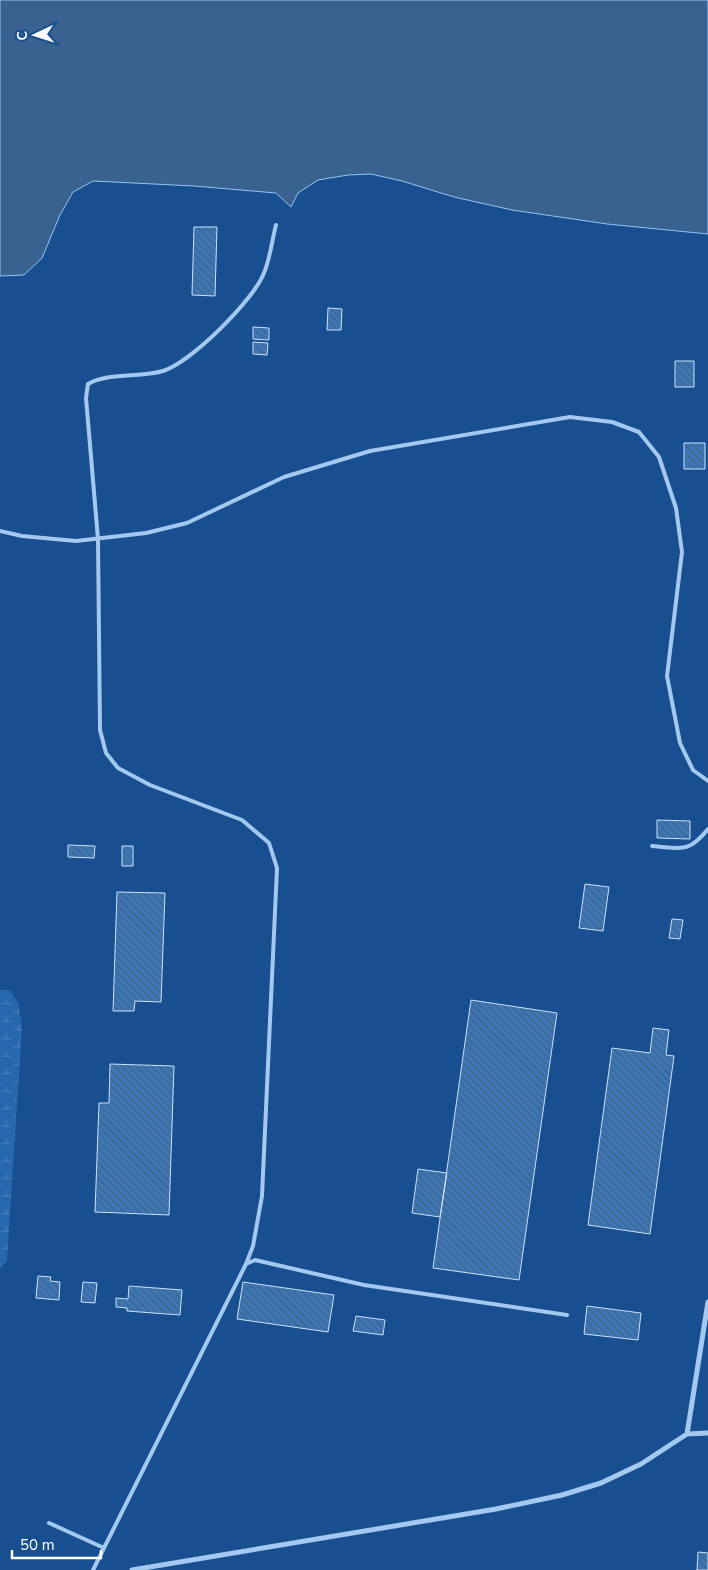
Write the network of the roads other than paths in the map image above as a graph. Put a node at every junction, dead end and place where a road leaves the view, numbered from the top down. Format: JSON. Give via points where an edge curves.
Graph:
{"nodes":[{"id":1,"x":276,"y":225,"type":"dead end"},
{"id":2,"x":0,"y":531,"type":"edge"},
{"id":3,"x":98,"y":539,"type":"junction"},
{"id":4,"x":708,"y":781,"type":"edge"},
{"id":5,"x":708,"y":829,"type":"edge"},
{"id":6,"x":652,"y":846,"type":"dead end"},
{"id":7,"x":246,"y":1264,"type":"junction"},
{"id":8,"x":708,"y":1302,"type":"edge"},
{"id":9,"x":567,"y":1315,"type":"dead end"},
{"id":10,"x":708,"y":1433,"type":"edge"},
{"id":11,"x":687,"y":1434,"type":"junction"},
{"id":12,"x":49,"y":1523,"type":"dead end"},
{"id":13,"x":104,"y":1548,"type":"junction"},
{"id":14,"x":93,"y":1570,"type":"edge"},
{"id":15,"x":132,"y":1570,"type":"edge"}],
"edges":[{"from":1,"to":3,"type":"lane","via":[[264,274],[243,305],[195,352],[166,370],[145,375],[98,378],[88,384],[86,398]]},
{"from":2,"to":3,"type":"lane","via":[[76,541]]},
{"from":3,"to":4,"type":"lane","via":[[146,533],[187,523],[284,477],[370,451],[570,417],[612,422],[639,432],[658,457],[676,508],[682,552],[667,676],[680,743],[693,770]]},
{"from":3,"to":7,"type":"lane","via":[[100,730],[106,753],[118,768],[150,785],[242,820],[269,843],[277,868],[262,1196],[254,1246]]},
{"from":5,"to":6,"type":"lane","via":[[691,846]]},
{"from":7,"to":9,"type":"lane","via":[[255,1260],[364,1286]]},
{"from":7,"to":13,"type":"lane"},
{"from":8,"to":11,"type":"street"},
{"from":10,"to":11,"type":"street"},
{"from":11,"to":15,"type":"street","via":[[625,1472],[562,1495]]},
{"from":12,"to":13,"type":"lane"},
{"from":13,"to":14,"type":"lane"}]}
